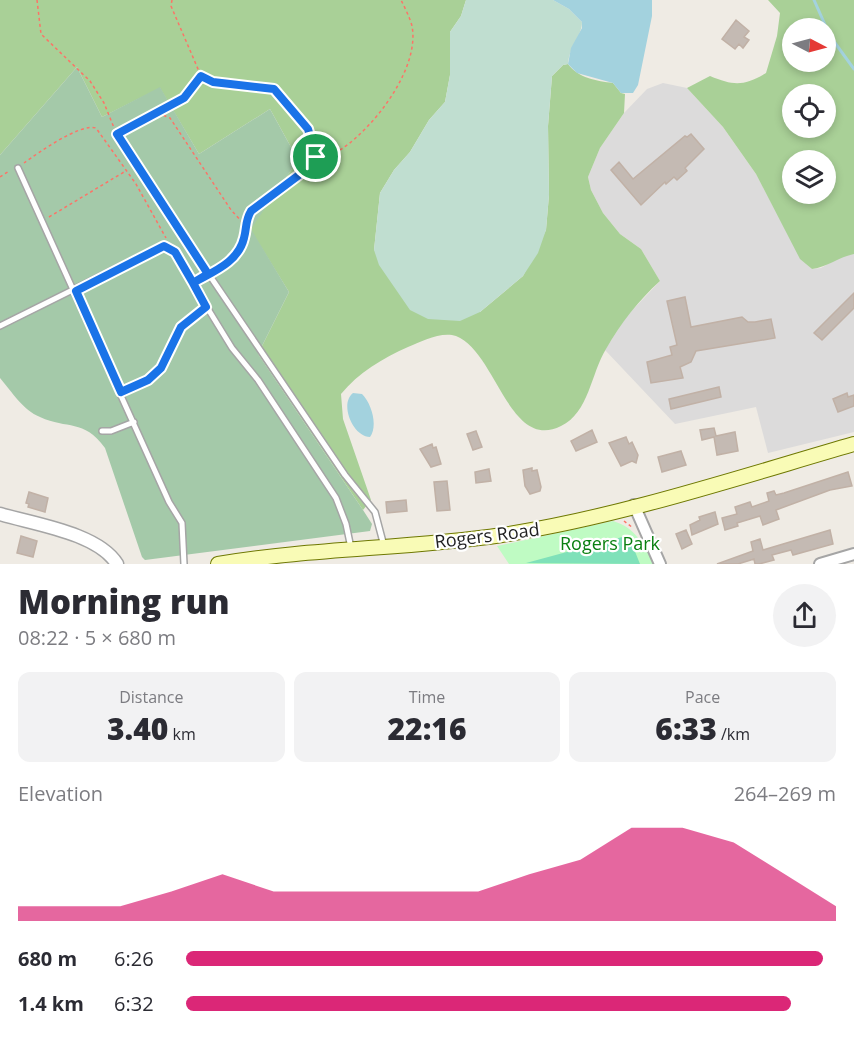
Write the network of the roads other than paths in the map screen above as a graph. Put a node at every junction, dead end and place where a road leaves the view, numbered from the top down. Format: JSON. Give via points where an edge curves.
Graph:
{"nodes":[{"id":1,"x":18,"y":168,"type":"road end"},
{"id":2,"x":153,"y":192,"type":"road end"},
{"id":3,"x":76,"y":291,"type":"junction"},
{"id":4,"x":0,"y":326,"type":"edge"},
{"id":5,"x":134,"y":422,"type":"junction"},
{"id":6,"x":102,"y":431,"type":"dead end"},
{"id":7,"x":854,"y":444,"type":"edge"},
{"id":8,"x":634,"y":506,"type":"junction"},
{"id":9,"x":0,"y":514,"type":"edge"},
{"id":10,"x":384,"y":546,"type":"junction"},
{"id":11,"x":351,"y":548,"type":"junction"},
{"id":12,"x":854,"y":554,"type":"edge"},
{"id":13,"x":117,"y":564,"type":"edge"},
{"id":14,"x":184,"y":564,"type":"edge"},
{"id":15,"x":218,"y":564,"type":"edge"},
{"id":16,"x":660,"y":564,"type":"edge"},
{"id":17,"x":820,"y":564,"type":"edge"}],
"edges":[{"from":1,"to":3,"type":"lane"},
{"from":2,"to":10,"type":"lane","via":[[345,475],[375,512]]},
{"from":3,"to":4,"type":"lane"},
{"from":3,"to":5,"type":"lane"},
{"from":3,"to":11,"type":"lane","via":[[159,247],[170,248],[232,348],[258,380],[336,498]]},
{"from":5,"to":6,"type":"lane"},
{"from":5,"to":14,"type":"lane","via":[[182,523]]},
{"from":7,"to":8,"type":"main road","name":"Rogers Road"},
{"from":8,"to":10,"type":"main road","name":"Rogers Road","via":[[502,535]]},
{"from":8,"to":16,"type":"street"},
{"from":9,"to":13,"type":"street","via":[[94,543]]},
{"from":10,"to":11,"type":"main road","name":"Rogers Road"},
{"from":11,"to":15,"type":"main road","name":"Rogers Road"},
{"from":12,"to":17,"type":"street"}]}
